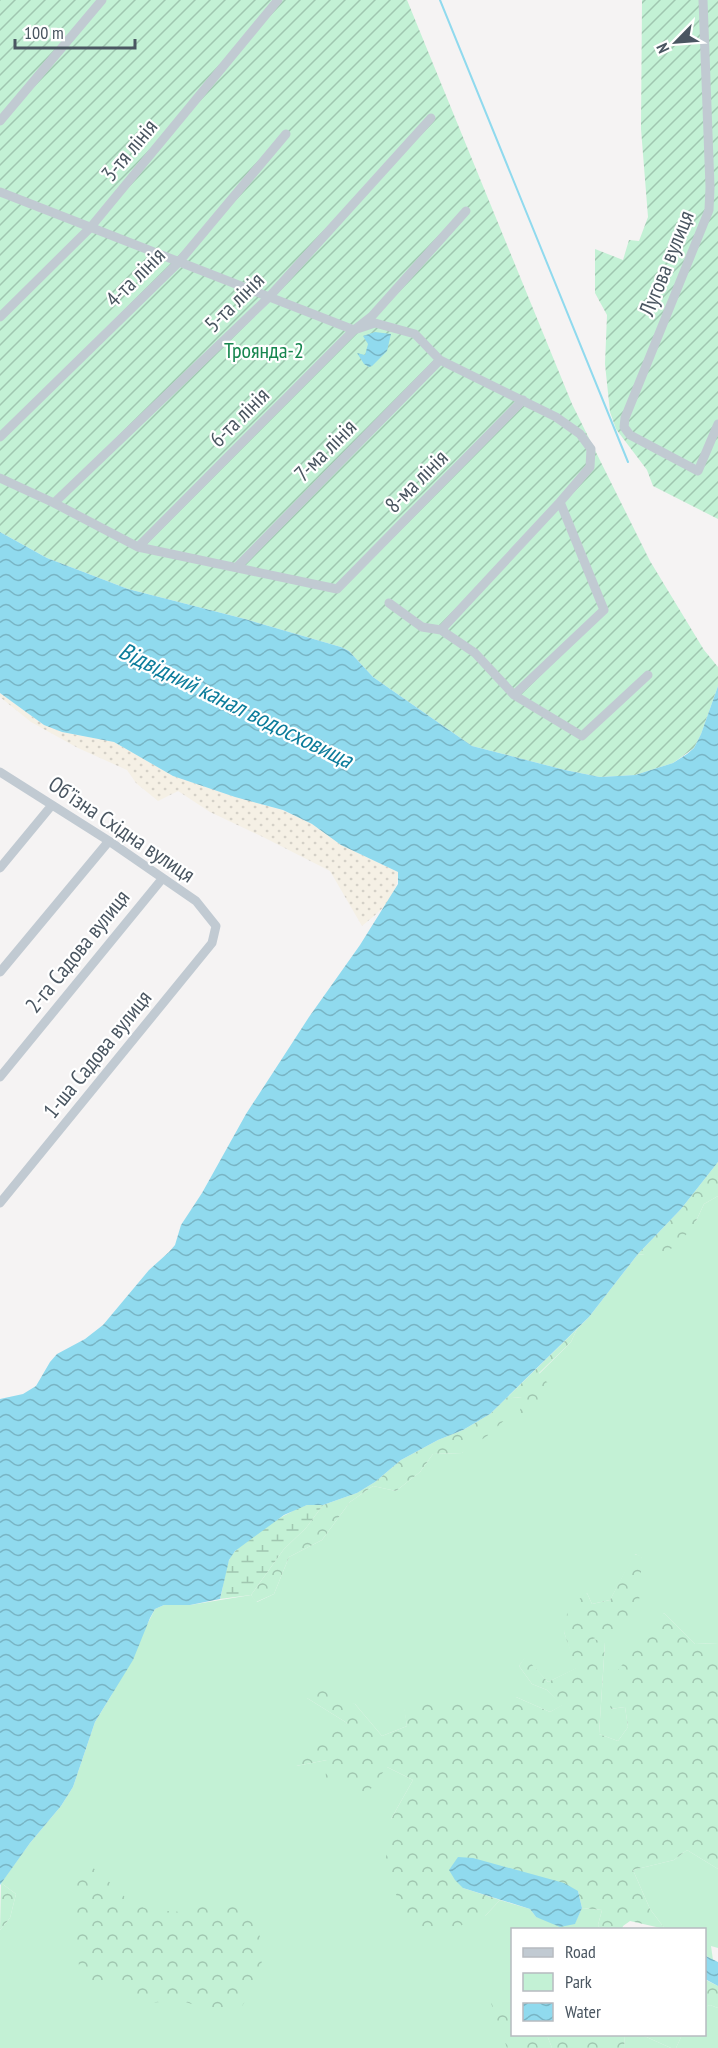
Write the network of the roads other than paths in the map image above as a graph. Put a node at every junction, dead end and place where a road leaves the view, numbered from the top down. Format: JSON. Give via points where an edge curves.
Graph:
{"nodes":[{"id":1,"x":102,"y":0,"type":"edge"},
{"id":2,"x":278,"y":0,"type":"edge"},
{"id":3,"x":703,"y":0,"type":"edge"},
{"id":4,"x":431,"y":118,"type":"dead end"},
{"id":5,"x":0,"y":121,"type":"edge"},
{"id":6,"x":286,"y":134,"type":"dead end"},
{"id":7,"x":714,"y":189,"type":"edge"},
{"id":8,"x":0,"y":192,"type":"edge"},
{"id":9,"x":466,"y":211,"type":"dead end"},
{"id":10,"x":90,"y":228,"type":"junction"},
{"id":11,"x":178,"y":263,"type":"junction"},
{"id":12,"x":269,"y":297,"type":"junction"},
{"id":13,"x":0,"y":317,"type":"edge"},
{"id":14,"x":354,"y":330,"type":"junction"},
{"id":15,"x":440,"y":360,"type":"junction"},
{"id":16,"x":523,"y":400,"type":"junction"},
{"id":17,"x":718,"y":424,"type":"edge"},
{"id":18,"x":0,"y":437,"type":"edge"},
{"id":19,"x":0,"y":478,"type":"edge"},
{"id":20,"x":560,"y":502,"type":"junction"},
{"id":21,"x":54,"y":503,"type":"junction"},
{"id":22,"x":138,"y":547,"type":"junction"},
{"id":23,"x":237,"y":567,"type":"junction"},
{"id":24,"x":389,"y":603,"type":"dead end"},
{"id":25,"x":441,"y":630,"type":"junction"},
{"id":26,"x":648,"y":675,"type":"dead end"},
{"id":27,"x":514,"y":695,"type":"junction"},
{"id":28,"x":0,"y":772,"type":"edge"},
{"id":29,"x":52,"y":805,"type":"junction"},
{"id":30,"x":109,"y":841,"type":"junction"},
{"id":31,"x":0,"y":868,"type":"edge"},
{"id":32,"x":162,"y":879,"type":"junction"},
{"id":33,"x":216,"y":926,"type":"joint"},
{"id":34,"x":0,"y":972,"type":"edge"},
{"id":35,"x":0,"y":1077,"type":"edge"},
{"id":36,"x":0,"y":1203,"type":"edge"}],
"edges":[{"from":1,"to":5,"type":"street"},
{"from":2,"to":10,"type":"street","name":"3-тя лінія"},
{"from":3,"to":7,"type":"street","name":"Лугова вулиця"},
{"from":4,"to":12,"type":"street","name":"5-та лінія"},
{"from":6,"to":11,"type":"street","name":"4-та лінія"},
{"from":7,"to":17,"type":"street","name":"Лугова вулиця","via":[[624,427],[630,435],[698,471]]},
{"from":8,"to":10,"type":"street"},
{"from":9,"to":14,"type":"street","name":"6-та лінія","via":[[372,316]]},
{"from":10,"to":11,"type":"street"},
{"from":10,"to":13,"type":"street","name":"3-тя лінія"},
{"from":11,"to":12,"type":"street"},
{"from":11,"to":18,"type":"street","name":"4-та лінія"},
{"from":12,"to":14,"type":"street"},
{"from":12,"to":21,"type":"street","name":"5-та лінія"},
{"from":14,"to":15,"type":"street","via":[[375,323],[415,334]]},
{"from":14,"to":22,"type":"street","name":"6-та лінія"},
{"from":15,"to":16,"type":"street"},
{"from":15,"to":23,"type":"street","name":"7-ма лінія"},
{"from":16,"to":20,"type":"street","via":[[580,434],[591,450],[591,466]]},
{"from":16,"to":23,"type":"street","name":"8-ма лінія","via":[[337,589]]},
{"from":19,"to":21,"type":"street"},
{"from":20,"to":25,"type":"street"},
{"from":20,"to":27,"type":"street","via":[[604,610]]},
{"from":21,"to":22,"type":"street"},
{"from":22,"to":23,"type":"street"},
{"from":24,"to":25,"type":"street","via":[[422,627]]},
{"from":25,"to":27,"type":"street","via":[[475,653]]},
{"from":26,"to":27,"type":"street","via":[[582,736]]},
{"from":28,"to":29,"type":"street","name":"Обʼїзна Східна вулиця"},
{"from":29,"to":30,"type":"street","name":"Обʼїзна Східна вулиця"},
{"from":29,"to":31,"type":"street"},
{"from":30,"to":32,"type":"street","name":"Обʼїзна Східна вулиця"},
{"from":30,"to":34,"type":"street"},
{"from":32,"to":33,"type":"street","name":"Обʼїзна Східна вулиця","via":[[196,901]]},
{"from":32,"to":35,"type":"street","name":"2-га Садова вулиця"},
{"from":33,"to":36,"type":"street","name":"1-ша Садова вулиця","via":[[212,943]]}]}
